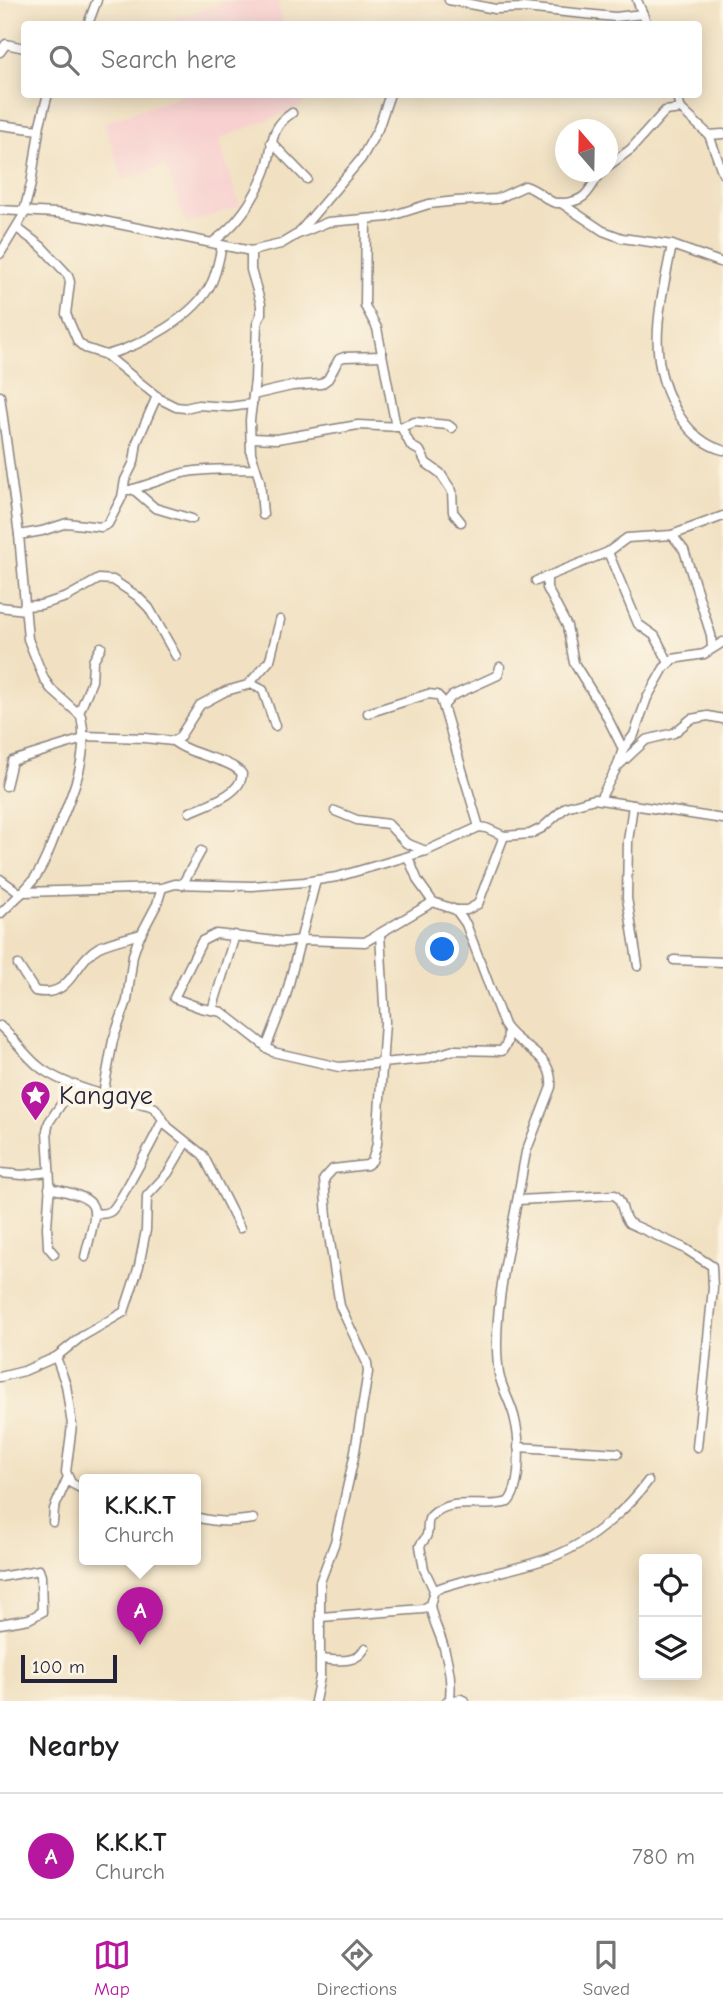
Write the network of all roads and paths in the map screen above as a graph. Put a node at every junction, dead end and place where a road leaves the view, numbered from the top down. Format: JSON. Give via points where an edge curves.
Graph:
{"nodes":[{"id":1,"x":97,"y":0,"type":"edge"},
{"id":2,"x":449,"y":0,"type":"edge"},
{"id":3,"x":637,"y":0,"type":"edge"},
{"id":4,"x":484,"y":3,"type":"edge"},
{"id":5,"x":643,"y":14,"type":"junction"},
{"id":6,"x":89,"y":21,"type":"edge"},
{"id":7,"x":646,"y":21,"type":"edge"},
{"id":8,"x":21,"y":47,"type":"edge"},
{"id":9,"x":0,"y":52,"type":"edge"},
{"id":10,"x":47,"y":98,"type":"edge"},
{"id":11,"x":389,"y":98,"type":"edge"},
{"id":12,"x":677,"y":98,"type":"edge"},
{"id":13,"x":681,"y":109,"type":"junction"},
{"id":14,"x":292,"y":113,"type":"dead end"},
{"id":15,"x":0,"y":125,"type":"edge"},
{"id":16,"x":39,"y":130,"type":"junction"},
{"id":17,"x":723,"y":134,"type":"edge"},
{"id":18,"x":709,"y":135,"type":"junction"},
{"id":19,"x":271,"y":142,"type":"junction"},
{"id":20,"x":618,"y":158,"type":"edge"},
{"id":21,"x":723,"y":174,"type":"edge"},
{"id":22,"x":307,"y":179,"type":"dead end"},
{"id":23,"x":595,"y":182,"type":"edge"},
{"id":24,"x":561,"y":203,"type":"junction"},
{"id":25,"x":0,"y":210,"type":"edge"},
{"id":26,"x":25,"y":211,"type":"junction"},
{"id":27,"x":366,"y":219,"type":"junction"},
{"id":28,"x":17,"y":228,"type":"junction"},
{"id":29,"x":296,"y":235,"type":"junction"},
{"id":30,"x":213,"y":242,"type":"junction"},
{"id":31,"x":672,"y":245,"type":"junction"},
{"id":32,"x":222,"y":246,"type":"junction"},
{"id":33,"x":251,"y":251,"type":"junction"},
{"id":34,"x":0,"y":254,"type":"edge"},
{"id":35,"x":723,"y":263,"type":"edge"},
{"id":36,"x":136,"y":344,"type":"junction"},
{"id":37,"x":106,"y":355,"type":"junction"},
{"id":38,"x":382,"y":356,"type":"junction"},
{"id":39,"x":123,"y":369,"type":"junction"},
{"id":40,"x":0,"y":396,"type":"edge"},
{"id":41,"x":157,"y":396,"type":"junction"},
{"id":42,"x":253,"y":400,"type":"junction"},
{"id":43,"x":398,"y":427,"type":"junction"},
{"id":44,"x":452,"y":428,"type":"dead end"},
{"id":45,"x":251,"y":438,"type":"junction"},
{"id":46,"x":723,"y":450,"type":"edge"},
{"id":47,"x":255,"y":469,"type":"junction"},
{"id":48,"x":128,"y":489,"type":"junction"},
{"id":49,"x":263,"y":515,"type":"dead end"},
{"id":50,"x":723,"y":516,"type":"edge"},
{"id":51,"x":192,"y":519,"type":"dead end"},
{"id":52,"x":461,"y":522,"type":"dead end"},
{"id":53,"x":19,"y":535,"type":"junction"},
{"id":54,"x":672,"y":536,"type":"junction"},
{"id":55,"x":608,"y":552,"type":"junction"},
{"id":56,"x":547,"y":577,"type":"junction"},
{"id":57,"x":536,"y":580,"type":"dead end"},
{"id":58,"x":0,"y":607,"type":"edge"},
{"id":59,"x":24,"y":608,"type":"junction"},
{"id":60,"x":280,"y":620,"type":"dead end"},
{"id":61,"x":711,"y":635,"type":"junction"},
{"id":62,"x":722,"y":642,"type":"edge"},
{"id":63,"x":101,"y":648,"type":"dead end"},
{"id":64,"x":712,"y":648,"type":"junction"},
{"id":65,"x":176,"y":656,"type":"dead end"},
{"id":66,"x":669,"y":663,"type":"junction"},
{"id":67,"x":500,"y":667,"type":"dead end"},
{"id":68,"x":248,"y":685,"type":"junction"},
{"id":69,"x":444,"y":705,"type":"junction"},
{"id":70,"x":79,"y":713,"type":"junction"},
{"id":71,"x":368,"y":713,"type":"dead end"},
{"id":72,"x":723,"y":719,"type":"edge"},
{"id":73,"x":275,"y":726,"type":"dead end"},
{"id":74,"x":83,"y":738,"type":"junction"},
{"id":75,"x":173,"y":741,"type":"junction"},
{"id":76,"x":623,"y":749,"type":"junction"},
{"id":77,"x":617,"y":768,"type":"junction"},
{"id":78,"x":6,"y":786,"type":"dead end"},
{"id":79,"x":600,"y":799,"type":"junction"},
{"id":80,"x":633,"y":805,"type":"junction"},
{"id":81,"x":335,"y":811,"type":"dead end"},
{"id":82,"x":190,"y":812,"type":"dead end"},
{"id":83,"x":723,"y":820,"type":"edge"},
{"id":84,"x":479,"y":827,"type":"junction"},
{"id":85,"x":504,"y":836,"type":"junction"},
{"id":86,"x":201,"y":851,"type":"dead end"},
{"id":87,"x":426,"y":851,"type":"junction"},
{"id":88,"x":408,"y":857,"type":"junction"},
{"id":89,"x":0,"y":878,"type":"edge"},
{"id":90,"x":316,"y":880,"type":"junction"},
{"id":91,"x":182,"y":885,"type":"junction"},
{"id":92,"x":162,"y":888,"type":"junction"},
{"id":93,"x":22,"y":893,"type":"junction"},
{"id":94,"x":433,"y":902,"type":"junction"},
{"id":95,"x":456,"y":910,"type":"junction"},
{"id":96,"x":0,"y":914,"type":"edge"},
{"id":97,"x":142,"y":933,"type":"junction"},
{"id":98,"x":380,"y":934,"type":"junction"},
{"id":99,"x":235,"y":936,"type":"junction"},
{"id":100,"x":301,"y":940,"type":"junction"},
{"id":101,"x":674,"y":960,"type":"dead end"},
{"id":102,"x":723,"y":962,"type":"edge"},
{"id":103,"x":18,"y":965,"type":"dead end"},
{"id":104,"x":638,"y":966,"type":"dead end"},
{"id":105,"x":212,"y":1010,"type":"junction"},
{"id":106,"x":0,"y":1026,"type":"edge"},
{"id":107,"x":508,"y":1031,"type":"junction"},
{"id":108,"x":266,"y":1048,"type":"junction"},
{"id":109,"x":382,"y":1063,"type":"junction"},
{"id":110,"x":75,"y":1084,"type":"junction"},
{"id":111,"x":103,"y":1095,"type":"junction"},
{"id":112,"x":163,"y":1120,"type":"junction"},
{"id":113,"x":186,"y":1142,"type":"junction"},
{"id":114,"x":49,"y":1172,"type":"junction"},
{"id":115,"x":0,"y":1173,"type":"edge"},
{"id":116,"x":49,"y":1188,"type":"junction"},
{"id":117,"x":518,"y":1200,"type":"junction"},
{"id":118,"x":94,"y":1213,"type":"junction"},
{"id":119,"x":240,"y":1228,"type":"dead end"},
{"id":120,"x":54,"y":1254,"type":"dead end"},
{"id":121,"x":85,"y":1257,"type":"dead end"},
{"id":122,"x":56,"y":1357,"type":"junction"},
{"id":123,"x":0,"y":1377,"type":"edge"},
{"id":124,"x":517,"y":1447,"type":"junction"},
{"id":125,"x":697,"y":1447,"type":"dead end"},
{"id":126,"x":618,"y":1453,"type":"dead end"},
{"id":127,"x":67,"y":1479,"type":"junction"},
{"id":128,"x":648,"y":1481,"type":"dead end"},
{"id":129,"x":79,"y":1488,"type":"edge"},
{"id":130,"x":201,"y":1518,"type":"edge"},
{"id":131,"x":253,"y":1519,"type":"dead end"},
{"id":132,"x":52,"y":1522,"type":"dead end"},
{"id":133,"x":0,"y":1577,"type":"edge"},
{"id":134,"x":433,"y":1590,"type":"junction"},
{"id":135,"x":430,"y":1605,"type":"junction"},
{"id":136,"x":321,"y":1617,"type":"junction"},
{"id":137,"x":0,"y":1624,"type":"edge"},
{"id":138,"x":365,"y":1647,"type":"dead end"},
{"id":139,"x":320,"y":1659,"type":"junction"},
{"id":140,"x":449,"y":1700,"type":"edge"},
{"id":141,"x":463,"y":1700,"type":"edge"},
{"id":142,"x":315,"y":1701,"type":"edge"}],
"edges":[{"from":1,"to":6,"type":"street"},
{"from":2,"to":4,"type":"street"},
{"from":3,"to":5,"type":"street"},
{"from":4,"to":5,"type":"street","via":[[495,9],[615,17]]},
{"from":5,"to":7,"type":"street"},
{"from":8,"to":9,"type":"street","via":[[6,44]]},
{"from":10,"to":16,"type":"street"},
{"from":11,"to":29,"type":"street","via":[[362,159]]},
{"from":12,"to":13,"type":"street"},
{"from":13,"to":18,"type":"street"},
{"from":13,"to":20,"type":"street","via":[[665,111]]},
{"from":14,"to":19,"type":"street","via":[[278,124]]},
{"from":15,"to":16,"type":"street"},
{"from":16,"to":26,"type":"street"},
{"from":17,"to":18,"type":"street"},
{"from":18,"to":21,"type":"street"},
{"from":19,"to":22,"type":"street"},
{"from":19,"to":30,"type":"street","via":[[267,169],[252,199],[233,228]]},
{"from":23,"to":24,"type":"street","via":[[584,198]]},
{"from":24,"to":27,"type":"street","via":[[525,186],[497,200],[429,204]]},
{"from":24,"to":31,"type":"street","via":[[603,232]]},
{"from":25,"to":26,"type":"street"},
{"from":26,"to":28,"type":"street"},
{"from":26,"to":30,"type":"street"},
{"from":27,"to":29,"type":"street","via":[[328,222]]},
{"from":27,"to":38,"type":"street","via":[[365,306],[376,324]]},
{"from":28,"to":34,"type":"street"},
{"from":28,"to":37,"type":"street","via":[[64,269],[70,282],[66,314],[78,342]]},
{"from":29,"to":33,"type":"street"},
{"from":30,"to":32,"type":"street"},
{"from":31,"to":35,"type":"street"},
{"from":31,"to":46,"type":"street","via":[[658,318],[661,377],[684,423],[709,446]]},
{"from":32,"to":33,"type":"street"},
{"from":32,"to":36,"type":"street","via":[[213,281],[201,298],[166,328]]},
{"from":33,"to":42,"type":"street","via":[[251,270],[261,304]]},
{"from":36,"to":37,"type":"street"},
{"from":36,"to":39,"type":"street"},
{"from":37,"to":39,"type":"street"},
{"from":38,"to":42,"type":"street","via":[[339,359],[321,384],[279,388]]},
{"from":38,"to":43,"type":"street"},
{"from":39,"to":41,"type":"street"},
{"from":40,"to":53,"type":"street"},
{"from":41,"to":42,"type":"street","via":[[181,408],[229,407]]},
{"from":41,"to":48,"type":"street","via":[[136,442],[134,462],[125,480]]},
{"from":42,"to":45,"type":"street"},
{"from":43,"to":44,"type":"street","via":[[415,422]]},
{"from":43,"to":45,"type":"street","via":[[358,425],[277,439]]},
{"from":43,"to":52,"type":"street","via":[[443,477],[453,494],[453,512]]},
{"from":45,"to":47,"type":"street"},
{"from":47,"to":48,"type":"street","via":[[186,473]]},
{"from":47,"to":49,"type":"street"},
{"from":48,"to":51,"type":"street","via":[[155,508]]},
{"from":48,"to":53,"type":"street","via":[[105,526],[75,523]]},
{"from":50,"to":54,"type":"street"},
{"from":53,"to":59,"type":"street"},
{"from":54,"to":55,"type":"street","via":[[627,538]]},
{"from":54,"to":61,"type":"street","via":[[684,550]]},
{"from":55,"to":56,"type":"street"},
{"from":55,"to":66,"type":"street","via":[[638,625],[655,636]]},
{"from":56,"to":57,"type":"street"},
{"from":56,"to":76,"type":"street","via":[[547,587],[567,626],[574,663]]},
{"from":58,"to":59,"type":"street"},
{"from":59,"to":65,"type":"street","via":[[67,597],[99,579],[113,580],[149,608]]},
{"from":59,"to":70,"type":"street","via":[[28,639],[44,679]]},
{"from":60,"to":68,"type":"street","via":[[270,660]]},
{"from":61,"to":62,"type":"street"},
{"from":61,"to":64,"type":"street"},
{"from":62,"to":64,"type":"street"},
{"from":63,"to":70,"type":"street"},
{"from":64,"to":66,"type":"street"},
{"from":66,"to":76,"type":"street","via":[[653,685],[634,735]]},
{"from":67,"to":69,"type":"street","via":[[496,676],[452,696]]},
{"from":68,"to":73,"type":"street","via":[[263,690]]},
{"from":68,"to":75,"type":"street","via":[[200,705]]},
{"from":69,"to":71,"type":"street","via":[[437,695],[428,694]]},
{"from":69,"to":84,"type":"street"},
{"from":70,"to":74,"type":"street"},
{"from":72,"to":77,"type":"street","via":[[691,719],[674,733],[646,740]]},
{"from":74,"to":75,"type":"street"},
{"from":74,"to":78,"type":"street","via":[[12,761]]},
{"from":74,"to":93,"type":"street","via":[[74,792],[45,861]]},
{"from":75,"to":82,"type":"street","via":[[235,766],[242,774],[234,790]]},
{"from":76,"to":77,"type":"street"},
{"from":77,"to":79,"type":"street"},
{"from":79,"to":80,"type":"street"},
{"from":79,"to":85,"type":"street","via":[[566,807],[530,834]]},
{"from":80,"to":83,"type":"street"},
{"from":80,"to":104,"type":"street","via":[[626,898]]},
{"from":81,"to":87,"type":"street","via":[[357,820],[388,824],[406,843]]},
{"from":84,"to":85,"type":"street"},
{"from":84,"to":87,"type":"street"},
{"from":85,"to":95,"type":"street","via":[[478,904]]},
{"from":86,"to":91,"type":"street"},
{"from":87,"to":88,"type":"street"},
{"from":88,"to":90,"type":"street"},
{"from":88,"to":94,"type":"street"},
{"from":89,"to":93,"type":"street"},
{"from":90,"to":91,"type":"street"},
{"from":90,"to":100,"type":"street"},
{"from":91,"to":92,"type":"street"},
{"from":92,"to":93,"type":"street"},
{"from":92,"to":97,"type":"street"},
{"from":93,"to":96,"type":"street"},
{"from":94,"to":95,"type":"street"},
{"from":94,"to":98,"type":"street"},
{"from":95,"to":107,"type":"street","via":[[466,924]]},
{"from":97,"to":103,"type":"street","via":[[99,947],[69,982],[56,989],[35,991]]},
{"from":97,"to":111,"type":"street","via":[[133,955],[127,1001],[113,1040]]},
{"from":98,"to":100,"type":"street","via":[[365,942]]},
{"from":98,"to":109,"type":"street","via":[[385,997]]},
{"from":99,"to":100,"type":"street"},
{"from":99,"to":105,"type":"street"},
{"from":99,"to":105,"type":"street","via":[[216,934],[202,941],[174,994],[178,1002]]},
{"from":100,"to":108,"type":"street"},
{"from":101,"to":102,"type":"street"},
{"from":105,"to":108,"type":"street","via":[[227,1016]]},
{"from":106,"to":110,"type":"street","via":[[38,1067]]},
{"from":107,"to":109,"type":"street","via":[[502,1051],[454,1050],[425,1059]]},
{"from":107,"to":117,"type":"street","via":[[539,1055],[552,1077],[526,1152]]},
{"from":108,"to":109,"type":"street","via":[[339,1067]]},
{"from":109,"to":136,"type":"street","via":[[372,1160],[367,1165],[333,1169],[324,1179],[340,1306],[368,1372],[335,1542],[320,1581]]},
{"from":110,"to":111,"type":"street"},
{"from":110,"to":114,"type":"street","via":[[49,1122]]},
{"from":111,"to":112,"type":"street","via":[[148,1105]]},
{"from":112,"to":113,"type":"street"},
{"from":112,"to":118,"type":"street","via":[[114,1208]]},
{"from":113,"to":119,"type":"street","via":[[203,1155]]},
{"from":113,"to":122,"type":"street","via":[[147,1196],[139,1266],[124,1312]]},
{"from":114,"to":115,"type":"street"},
{"from":114,"to":116,"type":"street"},
{"from":116,"to":118,"type":"street","via":[[84,1196]]},
{"from":116,"to":120,"type":"street","via":[[48,1247]]},
{"from":117,"to":124,"type":"street","via":[[504,1271],[498,1338],[499,1377],[515,1418]]},
{"from":117,"to":125,"type":"street","via":[[615,1195],[629,1223],[712,1266]]},
{"from":118,"to":121,"type":"street"},
{"from":122,"to":123,"type":"street"},
{"from":122,"to":127,"type":"street","via":[[72,1425]]},
{"from":124,"to":126,"type":"street"},
{"from":124,"to":134,"type":"street","via":[[517,1483],[508,1502],[459,1504],[429,1519],[420,1553]]},
{"from":127,"to":129,"type":"street"},
{"from":127,"to":132,"type":"street"},
{"from":128,"to":134,"type":"street","via":[[620,1512],[560,1554]]},
{"from":130,"to":131,"type":"street","via":[[220,1522]]},
{"from":133,"to":137,"type":"street","via":[[39,1570],[42,1600],[42,1612],[36,1617]]},
{"from":134,"to":135,"type":"street"},
{"from":135,"to":136,"type":"street"},
{"from":135,"to":140,"type":"street","via":[[452,1682]]},
{"from":136,"to":139,"type":"street"},
{"from":138,"to":139,"type":"street","via":[[353,1660]]},
{"from":139,"to":142,"type":"street"},
{"from":140,"to":141,"type":"street"}]}
